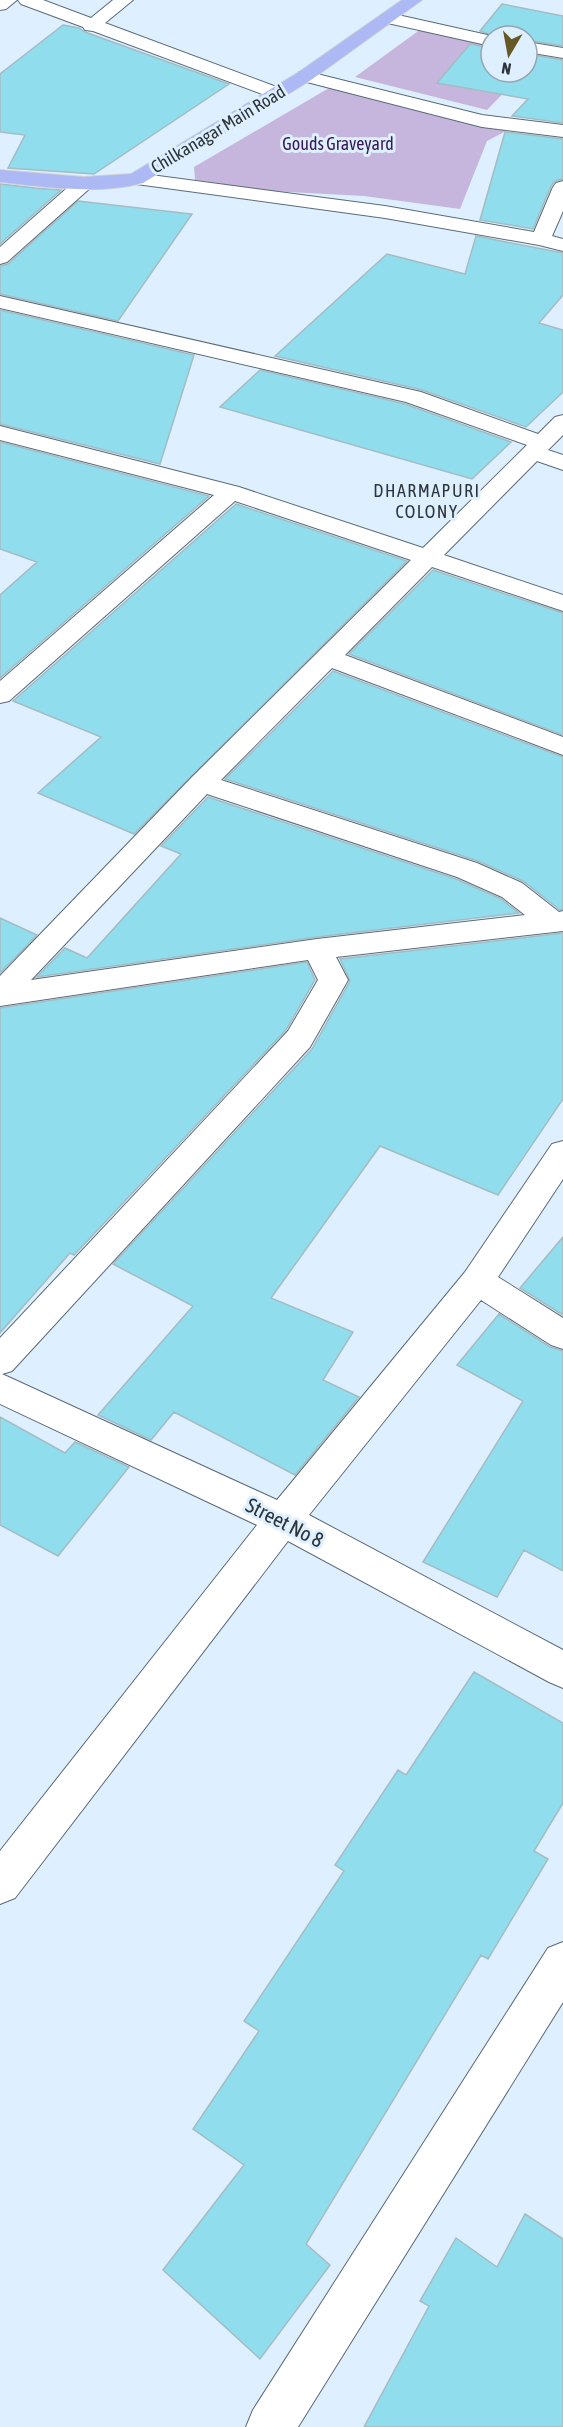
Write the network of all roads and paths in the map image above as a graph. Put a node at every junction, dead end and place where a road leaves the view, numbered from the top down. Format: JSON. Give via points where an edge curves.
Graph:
{"nodes":[{"id":1,"x":8,"y":0,"type":"edge"},
{"id":2,"x":27,"y":0,"type":"edge"},
{"id":3,"x":124,"y":0,"type":"edge"},
{"id":4,"x":413,"y":0,"type":"edge"},
{"id":5,"x":0,"y":5,"type":"edge"},
{"id":6,"x":389,"y":18,"type":"junction"},
{"id":7,"x":91,"y":26,"type":"junction"},
{"id":8,"x":479,"y":38,"type":"edge"},
{"id":9,"x":539,"y":49,"type":"edge"},
{"id":10,"x":563,"y":53,"type":"edge"},
{"id":11,"x":305,"y":76,"type":"junction"},
{"id":12,"x":276,"y":93,"type":"junction"},
{"id":13,"x":563,"y":131,"type":"edge"},
{"id":14,"x":0,"y":176,"type":"edge"},
{"id":15,"x":136,"y":179,"type":"junction"},
{"id":16,"x":82,"y":185,"type":"junction"},
{"id":17,"x":563,"y":187,"type":"edge"},
{"id":18,"x":541,"y":239,"type":"junction"},
{"id":19,"x":563,"y":246,"type":"edge"},
{"id":20,"x":0,"y":258,"type":"edge"},
{"id":21,"x":0,"y":302,"type":"edge"},
{"id":22,"x":563,"y":422,"type":"edge"},
{"id":23,"x":0,"y":433,"type":"edge"},
{"id":24,"x":537,"y":448,"type":"junction"},
{"id":25,"x":563,"y":463,"type":"edge"},
{"id":26,"x":231,"y":492,"type":"junction"},
{"id":27,"x":425,"y":557,"type":"junction"},
{"id":28,"x":563,"y":603,"type":"edge"},
{"id":29,"x":326,"y":657,"type":"junction"},
{"id":30,"x":0,"y":695,"type":"edge"},
{"id":31,"x":563,"y":747,"type":"edge"},
{"id":32,"x":202,"y":783,"type":"junction"},
{"id":33,"x":558,"y":921,"type":"edge"},
{"id":34,"x":317,"y":949,"type":"junction"},
{"id":35,"x":0,"y":994,"type":"edge"},
{"id":36,"x":563,"y":1153,"type":"edge"},
{"id":37,"x":477,"y":1281,"type":"junction"},
{"id":38,"x":563,"y":1335,"type":"edge"},
{"id":39,"x":0,"y":1360,"type":"edge"},
{"id":40,"x":0,"y":1388,"type":"edge"},
{"id":41,"x":283,"y":1520,"type":"junction"},
{"id":42,"x":563,"y":1670,"type":"edge"},
{"id":43,"x":0,"y":1884,"type":"edge"},
{"id":44,"x":563,"y":1963,"type":"edge"},
{"id":45,"x":270,"y":2427,"type":"edge"}],
"edges":[{"from":1,"to":5,"type":"street"},
{"from":2,"to":7,"type":"street"},
{"from":3,"to":7,"type":"street"},
{"from":4,"to":6,"type":"main road","name":"Chilkanagar Main Road"},
{"from":6,"to":8,"type":"street"},
{"from":6,"to":11,"type":"main road","name":"Chilkanagar Main Road"},
{"from":7,"to":12,"type":"street"},
{"from":9,"to":10,"type":"street"},
{"from":11,"to":12,"type":"main road","name":"Chilkanagar Main Road"},
{"from":11,"to":13,"type":"street","via":[[482,121]]},
{"from":12,"to":15,"type":"main road","name":"Chilkanagar Main Road"},
{"from":14,"to":16,"type":"main road","name":"Chilkanagar Main Road"},
{"from":15,"to":16,"type":"main road","name":"Chilkanagar Main Road"},
{"from":15,"to":18,"type":"street","via":[[386,212]]},
{"from":16,"to":20,"type":"street"},
{"from":17,"to":18,"type":"street"},
{"from":18,"to":19,"type":"street"},
{"from":21,"to":24,"type":"street","via":[[413,397]]},
{"from":22,"to":24,"type":"street"},
{"from":23,"to":26,"type":"street"},
{"from":24,"to":25,"type":"street"},
{"from":24,"to":27,"type":"street"},
{"from":26,"to":27,"type":"street"},
{"from":26,"to":30,"type":"street"},
{"from":27,"to":28,"type":"street"},
{"from":27,"to":29,"type":"street"},
{"from":29,"to":31,"type":"street"},
{"from":29,"to":32,"type":"street"},
{"from":32,"to":33,"type":"street","via":[[467,870],[513,890]]},
{"from":32,"to":35,"type":"street"},
{"from":33,"to":34,"type":"street"},
{"from":34,"to":35,"type":"street"},
{"from":34,"to":39,"type":"street","via":[[333,980],[299,1039]]},
{"from":36,"to":37,"type":"street"},
{"from":37,"to":38,"type":"street"},
{"from":37,"to":41,"type":"street"},
{"from":40,"to":41,"type":"street","name":"Street No 8"},
{"from":41,"to":42,"type":"street","name":"Street No 8"},
{"from":41,"to":43,"type":"street"},
{"from":44,"to":45,"type":"street"}]}
